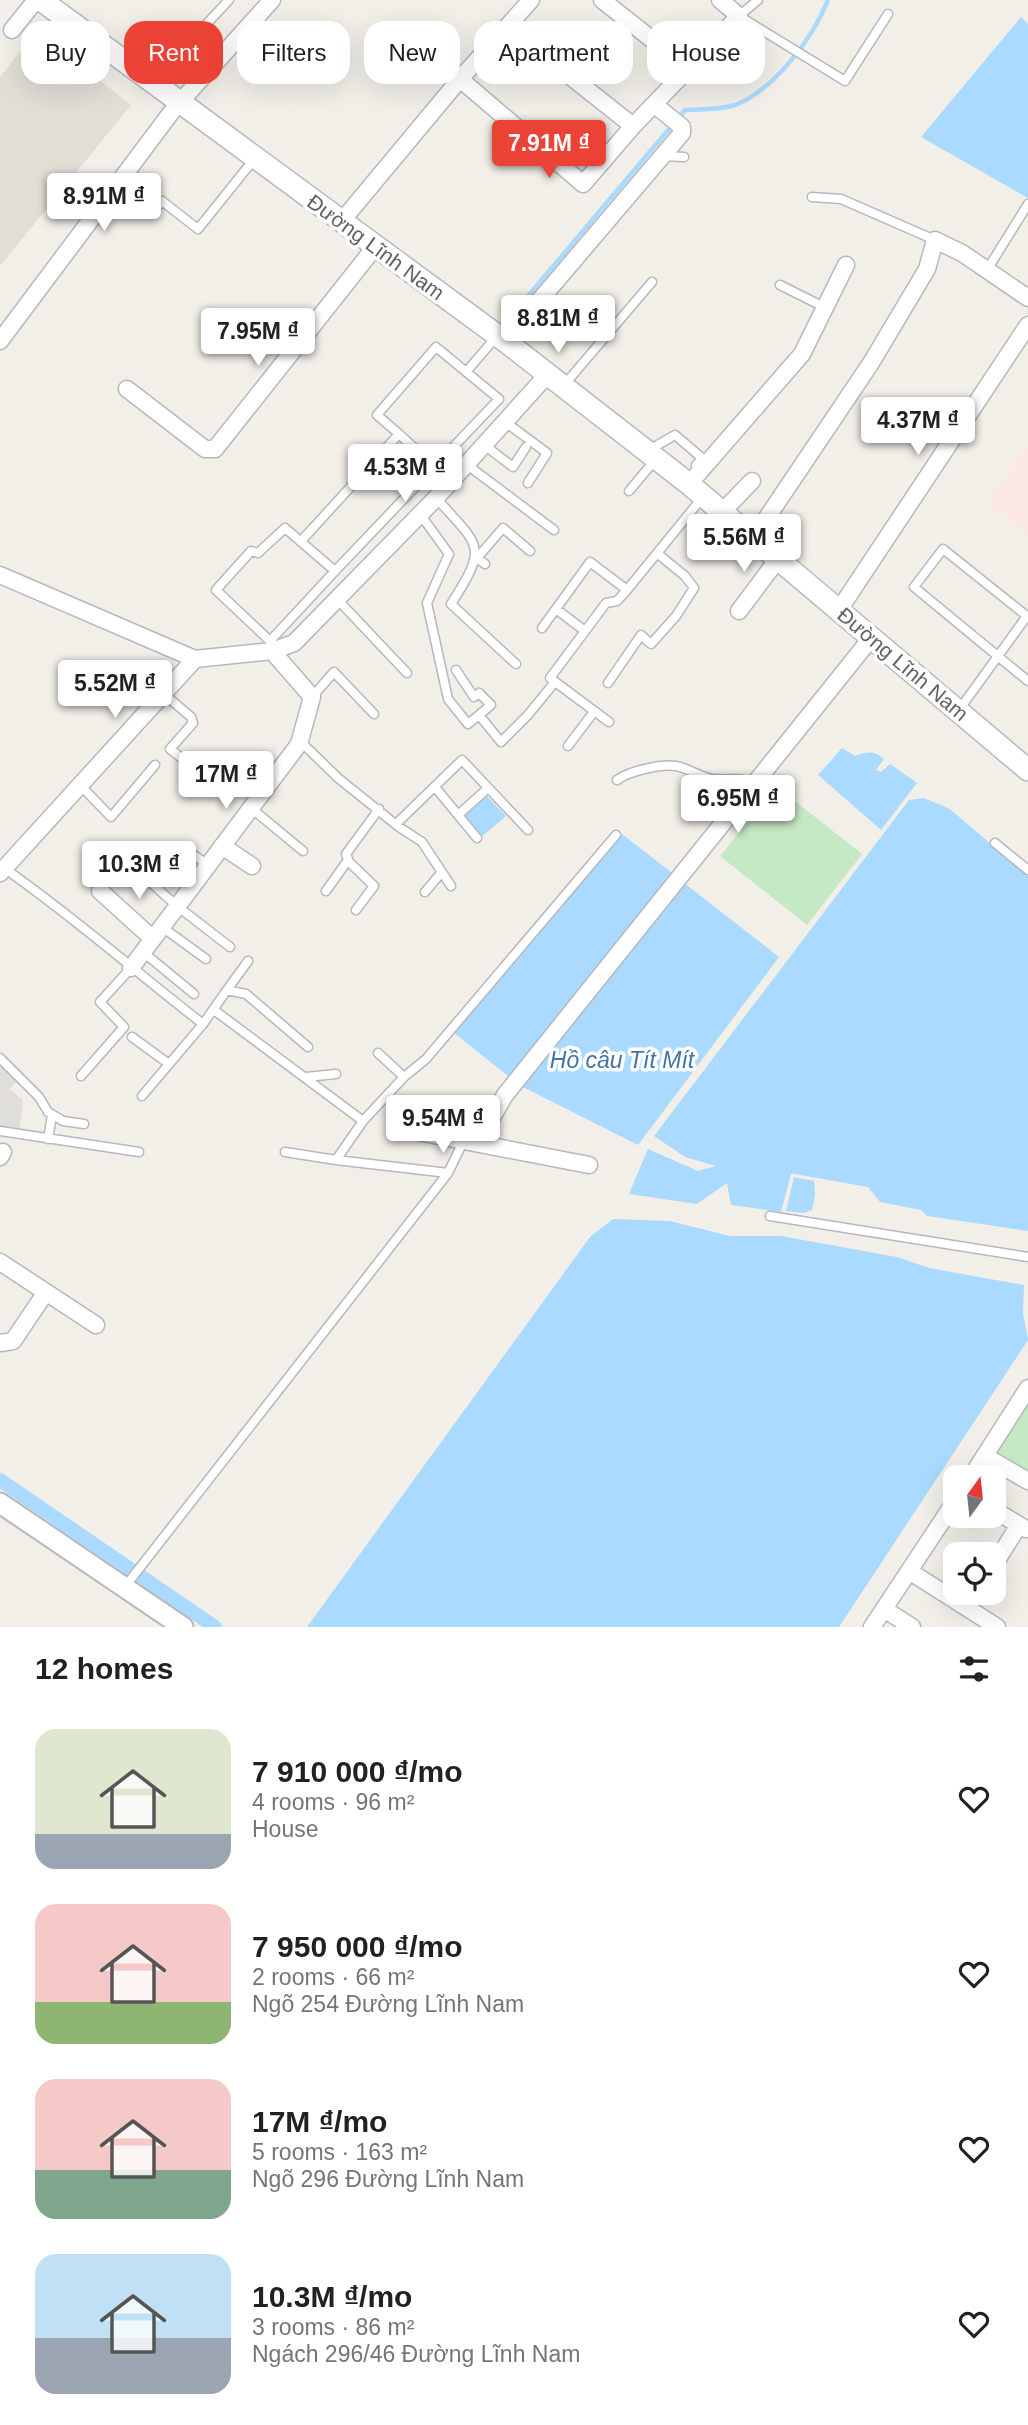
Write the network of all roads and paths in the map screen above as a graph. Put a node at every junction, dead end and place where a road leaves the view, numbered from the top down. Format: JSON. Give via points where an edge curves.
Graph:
{"nodes":[{"id":1,"x":36,"y":0,"type":"edge"},
{"id":2,"x":41,"y":0,"type":"edge"},
{"id":3,"x":229,"y":0,"type":"edge"},
{"id":4,"x":272,"y":0,"type":"edge"},
{"id":5,"x":531,"y":0,"type":"edge"},
{"id":6,"x":602,"y":0,"type":"edge"},
{"id":7,"x":720,"y":0,"type":"edge"},
{"id":8,"x":758,"y":0,"type":"edge"},
{"id":9,"x":888,"y":14,"type":"dead end"},
{"id":10,"x":739,"y":16,"type":"junction"},
{"id":11,"x":69,"y":21,"type":"edge"},
{"id":12,"x":209,"y":21,"type":"edge"},
{"id":13,"x":513,"y":21,"type":"edge"},
{"id":14,"x":734,"y":21,"type":"edge"},
{"id":15,"x":12,"y":30,"type":"dead end"},
{"id":16,"x":647,"y":36,"type":"edge"},
{"id":17,"x":474,"y":64,"type":"edge"},
{"id":18,"x":460,"y":79,"type":"joint"},
{"id":19,"x":155,"y":84,"type":"edge"},
{"id":20,"x":456,"y":84,"type":"edge"},
{"id":21,"x":580,"y":84,"type":"edge"},
{"id":22,"x":678,"y":84,"type":"edge"},
{"id":23,"x":180,"y":102,"type":"junction"},
{"id":24,"x":661,"y":110,"type":"junction"},
{"id":25,"x":633,"y":126,"type":"junction"},
{"id":26,"x":662,"y":156,"type":"junction"},
{"id":27,"x":684,"y":157,"type":"dead end"},
{"id":28,"x":255,"y":158,"type":"junction"},
{"id":29,"x":812,"y":197,"type":"dead end"},
{"id":30,"x":1028,"y":204,"type":"edge"},
{"id":31,"x":152,"y":213,"type":"dead end"},
{"id":32,"x":341,"y":222,"type":"junction"},
{"id":33,"x":935,"y":240,"type":"junction"},
{"id":34,"x":375,"y":247,"type":"junction"},
{"id":35,"x":846,"y":265,"type":"dead end"},
{"id":36,"x":987,"y":270,"type":"junction"},
{"id":37,"x":652,"y":282,"type":"dead end"},
{"id":38,"x":780,"y":285,"type":"dead end"},
{"id":39,"x":1028,"y":298,"type":"edge"},
{"id":40,"x":826,"y":308,"type":"junction"},
{"id":41,"x":1028,"y":325,"type":"edge"},
{"id":42,"x":501,"y":338,"type":"junction"},
{"id":43,"x":0,"y":341,"type":"edge"},
{"id":44,"x":466,"y":372,"type":"junction"},
{"id":45,"x":555,"y":380,"type":"junction"},
{"id":46,"x":127,"y":389,"type":"dead end"},
{"id":47,"x":504,"y":421,"type":"junction"},
{"id":48,"x":399,"y":434,"type":"junction"},
{"id":49,"x":483,"y":443,"type":"junction"},
{"id":50,"x":526,"y":447,"type":"dead end"},
{"id":51,"x":651,"y":455,"type":"junction"},
{"id":52,"x":466,"y":464,"type":"junction"},
{"id":53,"x":434,"y":466,"type":"junction"},
{"id":54,"x":752,"y":481,"type":"dead end"},
{"id":55,"x":527,"y":483,"type":"dead end"},
{"id":56,"x":692,"y":486,"type":"junction"},
{"id":57,"x":629,"y":491,"type":"dead end"},
{"id":58,"x":436,"y":498,"type":"junction"},
{"id":59,"x":723,"y":512,"type":"junction"},
{"id":60,"x":420,"y":514,"type":"junction"},
{"id":61,"x":554,"y":530,"type":"dead end"},
{"id":62,"x":754,"y":537,"type":"junction"},
{"id":63,"x":302,"y":540,"type":"junction"},
{"id":64,"x":530,"y":551,"type":"dead end"},
{"id":65,"x":658,"y":554,"type":"junction"},
{"id":66,"x":477,"y":558,"type":"junction"},
{"id":67,"x":778,"y":559,"type":"junction"},
{"id":68,"x":485,"y":564,"type":"dead end"},
{"id":69,"x":335,"y":571,"type":"junction"},
{"id":70,"x":0,"y":575,"type":"edge"},
{"id":71,"x":627,"y":590,"type":"junction"},
{"id":72,"x":337,"y":599,"type":"junction"},
{"id":73,"x":556,"y":609,"type":"junction"},
{"id":74,"x":839,"y":610,"type":"junction"},
{"id":75,"x":739,"y":611,"type":"dead end"},
{"id":76,"x":1028,"y":617,"type":"edge"},
{"id":77,"x":542,"y":628,"type":"dead end"},
{"id":78,"x":585,"y":631,"type":"junction"},
{"id":79,"x":872,"y":637,"type":"junction"},
{"id":80,"x":272,"y":651,"type":"junction"},
{"id":81,"x":998,"y":656,"type":"junction"},
{"id":82,"x":195,"y":659,"type":"junction"},
{"id":83,"x":516,"y":664,"type":"dead end"},
{"id":84,"x":456,"y":670,"type":"dead end"},
{"id":85,"x":407,"y":673,"type":"dead end"},
{"id":86,"x":1028,"y":681,"type":"edge"},
{"id":87,"x":555,"y":682,"type":"junction"},
{"id":88,"x":608,"y":683,"type":"dead end"},
{"id":89,"x":164,"y":694,"type":"junction"},
{"id":90,"x":312,"y":697,"type":"junction"},
{"id":91,"x":959,"y":710,"type":"junction"},
{"id":92,"x":593,"y":713,"type":"junction"},
{"id":93,"x":374,"y":714,"type":"dead end"},
{"id":94,"x":480,"y":715,"type":"junction"},
{"id":95,"x":609,"y":722,"type":"dead end"},
{"id":96,"x":300,"y":741,"type":"junction"},
{"id":97,"x":568,"y":746,"type":"dead end"},
{"id":98,"x":189,"y":764,"type":"dead end"},
{"id":99,"x":155,"y":765,"type":"dead end"},
{"id":100,"x":1028,"y":770,"type":"edge"},
{"id":101,"x":617,"y":780,"type":"dead end"},
{"id":102,"x":755,"y":783,"type":"junction"},
{"id":103,"x":80,"y":785,"type":"junction"},
{"id":104,"x":435,"y":787,"type":"junction"},
{"id":105,"x":488,"y":788,"type":"junction"},
{"id":106,"x":251,"y":808,"type":"junction"},
{"id":107,"x":379,"y":809,"type":"junction"},
{"id":108,"x":458,"y":816,"type":"junction"},
{"id":109,"x":396,"y":824,"type":"junction"},
{"id":110,"x":528,"y":830,"type":"dead end"},
{"id":111,"x":616,"y":835,"type":"dead end"},
{"id":112,"x":477,"y":838,"type":"dead end"},
{"id":113,"x":995,"y":843,"type":"dead end"},
{"id":114,"x":222,"y":846,"type":"junction"},
{"id":115,"x":184,"y":848,"type":"dead end"},
{"id":116,"x":303,"y":851,"type":"dead end"},
{"id":117,"x":348,"y":860,"type":"junction"},
{"id":118,"x":129,"y":863,"type":"dead end"},
{"id":119,"x":208,"y":865,"type":"junction"},
{"id":120,"x":252,"y":866,"type":"dead end"},
{"id":121,"x":2,"y":870,"type":"edge"},
{"id":122,"x":1028,"y":870,"type":"edge"},
{"id":123,"x":441,"y":873,"type":"junction"},
{"id":124,"x":451,"y":886,"type":"dead end"},
{"id":125,"x":100,"y":891,"type":"dead end"},
{"id":126,"x":326,"y":891,"type":"dead end"},
{"id":127,"x":425,"y":892,"type":"dead end"},
{"id":128,"x":177,"y":906,"type":"junction"},
{"id":129,"x":356,"y":910,"type":"dead end"},
{"id":130,"x":152,"y":944,"type":"junction"},
{"id":131,"x":230,"y":947,"type":"dead end"},
{"id":132,"x":206,"y":959,"type":"dead end"},
{"id":133,"x":248,"y":961,"type":"dead end"},
{"id":134,"x":131,"y":968,"type":"junction"},
{"id":135,"x":227,"y":990,"type":"junction"},
{"id":136,"x":195,"y":992,"type":"dead end"},
{"id":137,"x":214,"y":1010,"type":"junction"},
{"id":138,"x":203,"y":1024,"type":"junction"},
{"id":139,"x":132,"y":1037,"type":"dead end"},
{"id":140,"x":308,"y":1047,"type":"dead end"},
{"id":141,"x":378,"y":1053,"type":"dead end"},
{"id":142,"x":0,"y":1058,"type":"edge"},
{"id":143,"x":169,"y":1064,"type":"junction"},
{"id":144,"x":336,"y":1074,"type":"dead end"},
{"id":145,"x":81,"y":1076,"type":"dead end"},
{"id":146,"x":306,"y":1077,"type":"junction"},
{"id":147,"x":404,"y":1077,"type":"junction"},
{"id":148,"x":142,"y":1096,"type":"dead end"},
{"id":149,"x":52,"y":1115,"type":"junction"},
{"id":150,"x":363,"y":1121,"type":"junction"},
{"id":151,"x":84,"y":1125,"type":"dead end"},
{"id":152,"x":0,"y":1131,"type":"edge"},
{"id":153,"x":413,"y":1131,"type":"dead end"},
{"id":154,"x":48,"y":1139,"type":"junction"},
{"id":155,"x":471,"y":1141,"type":"junction"},
{"id":156,"x":139,"y":1152,"type":"dead end"},
{"id":157,"x":285,"y":1152,"type":"dead end"},
{"id":158,"x":336,"y":1160,"type":"junction"},
{"id":159,"x":589,"y":1165,"type":"dead end"},
{"id":160,"x":448,"y":1173,"type":"junction"},
{"id":161,"x":769,"y":1216,"type":"dead end"},
{"id":162,"x":1028,"y":1257,"type":"edge"},
{"id":163,"x":0,"y":1262,"type":"edge"},
{"id":164,"x":46,"y":1292,"type":"junction"},
{"id":165,"x":96,"y":1325,"type":"dead end"},
{"id":166,"x":0,"y":1343,"type":"edge"},
{"id":167,"x":1027,"y":1392,"type":"edge"},
{"id":168,"x":985,"y":1456,"type":"junction"},
{"id":169,"x":979,"y":1465,"type":"edge"},
{"id":170,"x":1028,"y":1482,"type":"edge"},
{"id":171,"x":3,"y":1512,"type":"edge"},
{"id":172,"x":1006,"y":1517,"type":"edge"},
{"id":173,"x":943,"y":1520,"type":"edge"},
{"id":174,"x":1023,"y":1528,"type":"edge"},
{"id":175,"x":1006,"y":1550,"type":"edge"},
{"id":176,"x":909,"y":1571,"type":"junction"},
{"id":177,"x":126,"y":1585,"type":"junction"},
{"id":178,"x":969,"y":1605,"type":"edge"},
{"id":179,"x":967,"y":1608,"type":"junction"},
{"id":180,"x":884,"y":1609,"type":"junction"},
{"id":181,"x":183,"y":1627,"type":"edge"},
{"id":182,"x":872,"y":1627,"type":"edge"},
{"id":183,"x":912,"y":1627,"type":"edge"},
{"id":184,"x":997,"y":1627,"type":"edge"}],
"edges":[{"from":1,"to":15,"type":"street"},
{"from":2,"to":11,"type":"main road","name":"Đường Lĩnh Nam"},
{"from":3,"to":12,"type":"lane"},
{"from":4,"to":23,"type":"street"},
{"from":5,"to":13,"type":"street"},
{"from":6,"to":16,"type":"street"},
{"from":7,"to":10,"type":"street"},
{"from":8,"to":10,"type":"lane"},
{"from":9,"to":10,"type":"lane","via":[[845,81]]},
{"from":10,"to":14,"type":"street"},
{"from":17,"to":18,"type":"street"},
{"from":18,"to":25,"type":"street","via":[[583,184]]},
{"from":19,"to":23,"type":"main road","name":"Đường Lĩnh Nam"},
{"from":20,"to":32,"type":"street"},
{"from":21,"to":25,"type":"street"},
{"from":22,"to":24,"type":"street"},
{"from":23,"to":28,"type":"main road","name":"Đường Lĩnh Nam"},
{"from":23,"to":43,"type":"street"},
{"from":24,"to":25,"type":"street"},
{"from":24,"to":26,"type":"street","via":[[682,127]]},
{"from":26,"to":27,"type":"lane"},
{"from":26,"to":42,"type":"street"},
{"from":28,"to":31,"type":"lane","via":[[198,229],[162,201]]},
{"from":28,"to":32,"type":"main road","name":"Đường Lĩnh Nam"},
{"from":29,"to":33,"type":"lane","via":[[841,199]]},
{"from":30,"to":36,"type":"lane"},
{"from":32,"to":34,"type":"main road","name":"Đường Lĩnh Nam"},
{"from":33,"to":36,"type":"street"},
{"from":33,"to":62,"type":"street","via":[[926,269],[871,363]]},
{"from":34,"to":42,"type":"main road","name":"Đường Lĩnh Nam"},
{"from":34,"to":46,"type":"street","via":[[215,449],[205,449]]},
{"from":35,"to":40,"type":"street"},
{"from":36,"to":39,"type":"street"},
{"from":37,"to":45,"type":"lane"},
{"from":38,"to":40,"type":"lane"},
{"from":40,"to":56,"type":"street","via":[[802,354]]},
{"from":41,"to":74,"type":"street"},
{"from":42,"to":44,"type":"lane"},
{"from":42,"to":45,"type":"main road","name":"Đường Lĩnh Nam"},
{"from":44,"to":48,"type":"lane","via":[[436,347],[377,415]]},
{"from":44,"to":53,"type":"lane","via":[[499,399]]},
{"from":45,"to":47,"type":"street"},
{"from":45,"to":51,"type":"main road","name":"Đường Lĩnh Nam"},
{"from":47,"to":49,"type":"street"},
{"from":47,"to":55,"type":"lane","via":[[547,453]]},
{"from":48,"to":53,"type":"lane"},
{"from":48,"to":63,"type":"lane"},
{"from":49,"to":50,"type":"lane","via":[[513,467]]},
{"from":49,"to":52,"type":"street"},
{"from":51,"to":56,"type":"main road","name":"Đường Lĩnh Nam"},
{"from":51,"to":56,"type":"lane","via":[[675,435],[702,458]]},
{"from":51,"to":57,"type":"lane"},
{"from":52,"to":58,"type":"street"},
{"from":52,"to":61,"type":"lane"},
{"from":53,"to":69,"type":"lane"},
{"from":54,"to":59,"type":"street"},
{"from":56,"to":59,"type":"main road","name":"Đường Lĩnh Nam"},
{"from":56,"to":65,"type":"lane"},
{"from":58,"to":60,"type":"street"},
{"from":58,"to":66,"type":"lane","via":[[470,536]]},
{"from":59,"to":62,"type":"main road","name":"Đường Lĩnh Nam"},
{"from":60,"to":72,"type":"street"},
{"from":60,"to":94,"type":"lane","via":[[449,554],[427,603],[448,699],[468,724]]},
{"from":62,"to":67,"type":"main road","name":"Đường Lĩnh Nam"},
{"from":63,"to":69,"type":"lane"},
{"from":63,"to":69,"type":"lane","via":[[285,528],[258,553],[251,551],[216,590],[270,641]]},
{"from":64,"to":66,"type":"lane","via":[[503,528]]},
{"from":65,"to":71,"type":"lane"},
{"from":65,"to":88,"type":"lane","via":[[694,588],[651,644],[641,635]]},
{"from":66,"to":68,"type":"lane"},
{"from":66,"to":83,"type":"lane","via":[[451,604]]},
{"from":67,"to":74,"type":"main road","name":"Đường Lĩnh Nam"},
{"from":67,"to":75,"type":"street"},
{"from":70,"to":82,"type":"street"},
{"from":71,"to":73,"type":"lane","via":[[590,562]]},
{"from":71,"to":78,"type":"lane","via":[[617,601],[606,603]]},
{"from":72,"to":80,"type":"street","via":[[294,642]]},
{"from":72,"to":85,"type":"lane"},
{"from":73,"to":77,"type":"lane"},
{"from":73,"to":78,"type":"lane"},
{"from":74,"to":79,"type":"main road","name":"Đường Lĩnh Nam"},
{"from":76,"to":81,"type":"lane"},
{"from":76,"to":81,"type":"lane","via":[[943,549],[914,587]]},
{"from":78,"to":87,"type":"lane","via":[[550,678]]},
{"from":79,"to":91,"type":"main road","name":"Đường Lĩnh Nam"},
{"from":79,"to":102,"type":"street"},
{"from":80,"to":82,"type":"street"},
{"from":80,"to":90,"type":"street"},
{"from":81,"to":86,"type":"lane"},
{"from":81,"to":91,"type":"lane"},
{"from":82,"to":89,"type":"street"},
{"from":84,"to":94,"type":"lane","via":[[474,697],[480,693],[491,705]]},
{"from":87,"to":92,"type":"lane"},
{"from":87,"to":94,"type":"lane","via":[[500,741]]},
{"from":89,"to":98,"type":"lane","via":[[191,717],[193,723],[170,750]]},
{"from":89,"to":103,"type":"street"},
{"from":90,"to":93,"type":"lane","via":[[334,672]]},
{"from":90,"to":96,"type":"street"},
{"from":91,"to":100,"type":"main road","name":"Đường Lĩnh Nam"},
{"from":92,"to":95,"type":"lane"},
{"from":92,"to":97,"type":"lane"},
{"from":96,"to":106,"type":"street"},
{"from":96,"to":107,"type":"lane"},
{"from":99,"to":103,"type":"lane","via":[[111,817]]},
{"from":101,"to":102,"type":"lane","via":[[625,774],[676,766],[701,777],[722,780],[737,776]]},
{"from":102,"to":155,"type":"street"},
{"from":103,"to":121,"type":"street"},
{"from":104,"to":105,"type":"lane","via":[[462,760]]},
{"from":104,"to":108,"type":"lane"},
{"from":104,"to":109,"type":"lane"},
{"from":105,"to":108,"type":"lane"},
{"from":105,"to":110,"type":"lane"},
{"from":106,"to":114,"type":"street"},
{"from":106,"to":116,"type":"lane"},
{"from":107,"to":109,"type":"lane"},
{"from":107,"to":117,"type":"lane","via":[[346,854]]},
{"from":108,"to":112,"type":"lane"},
{"from":109,"to":123,"type":"lane","via":[[422,842]]},
{"from":111,"to":147,"type":"lane","via":[[426,1059]]},
{"from":113,"to":122,"type":"lane"},
{"from":114,"to":119,"type":"street"},
{"from":114,"to":120,"type":"street"},
{"from":115,"to":119,"type":"lane"},
{"from":117,"to":126,"type":"lane"},
{"from":117,"to":129,"type":"lane","via":[[374,886]]},
{"from":118,"to":128,"type":"lane"},
{"from":119,"to":128,"type":"street"},
{"from":121,"to":134,"type":"lane","via":[[73,916]]},
{"from":123,"to":124,"type":"lane"},
{"from":123,"to":127,"type":"lane"},
{"from":125,"to":130,"type":"street"},
{"from":128,"to":130,"type":"street"},
{"from":128,"to":131,"type":"lane"},
{"from":130,"to":132,"type":"lane"},
{"from":130,"to":134,"type":"street"},
{"from":130,"to":136,"type":"lane"},
{"from":133,"to":135,"type":"lane"},
{"from":134,"to":138,"type":"lane"},
{"from":134,"to":145,"type":"lane","via":[[100,1002],[124,1027]]},
{"from":135,"to":137,"type":"lane"},
{"from":135,"to":140,"type":"lane","via":[[246,994]]},
{"from":137,"to":138,"type":"lane"},
{"from":137,"to":146,"type":"lane"},
{"from":138,"to":143,"type":"lane"},
{"from":139,"to":143,"type":"lane"},
{"from":141,"to":147,"type":"lane"},
{"from":142,"to":149,"type":"lane"},
{"from":143,"to":148,"type":"lane"},
{"from":144,"to":146,"type":"lane"},
{"from":146,"to":150,"type":"lane"},
{"from":147,"to":150,"type":"lane"},
{"from":149,"to":151,"type":"lane"},
{"from":149,"to":154,"type":"lane"},
{"from":150,"to":158,"type":"lane"},
{"from":152,"to":154,"type":"lane"},
{"from":153,"to":155,"type":"street"},
{"from":154,"to":156,"type":"lane"},
{"from":155,"to":159,"type":"street"},
{"from":155,"to":160,"type":"lane"},
{"from":157,"to":158,"type":"lane"},
{"from":158,"to":160,"type":"lane"},
{"from":160,"to":177,"type":"lane"},
{"from":161,"to":162,"type":"lane"},
{"from":163,"to":164,"type":"street"},
{"from":164,"to":165,"type":"street"},
{"from":164,"to":166,"type":"street","via":[[13,1341]]},
{"from":167,"to":168,"type":"street"},
{"from":168,"to":169,"type":"street"},
{"from":168,"to":170,"type":"street"},
{"from":171,"to":177,"type":"street"},
{"from":172,"to":174,"type":"street"},
{"from":173,"to":176,"type":"street"},
{"from":174,"to":175,"type":"street"},
{"from":176,"to":179,"type":"street"},
{"from":176,"to":180,"type":"street"},
{"from":177,"to":181,"type":"street"},
{"from":178,"to":179,"type":"street"},
{"from":179,"to":184,"type":"street"},
{"from":180,"to":182,"type":"street"},
{"from":180,"to":183,"type":"street"}]}
